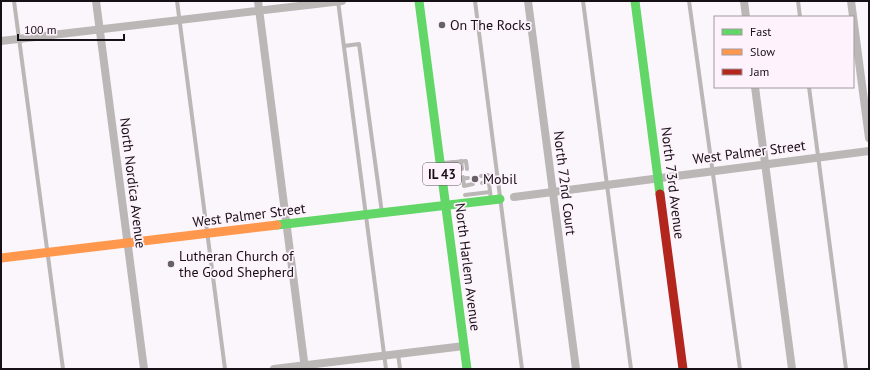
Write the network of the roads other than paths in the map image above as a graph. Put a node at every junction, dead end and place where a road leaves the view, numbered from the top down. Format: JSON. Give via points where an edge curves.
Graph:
{"nodes":[{"id":1,"x":14,"y":1,"type":"edge"},
{"id":2,"x":96,"y":1,"type":"edge"},
{"id":3,"x":177,"y":1,"type":"edge"},
{"id":4,"x":258,"y":1,"type":"edge"},
{"id":5,"x":338,"y":1,"type":"edge"},
{"id":6,"x":342,"y":1,"type":"edge"},
{"id":7,"x":419,"y":1,"type":"edge"},
{"id":8,"x":475,"y":1,"type":"edge"},
{"id":9,"x":528,"y":1,"type":"edge"},
{"id":10,"x":583,"y":1,"type":"edge"},
{"id":11,"x":635,"y":1,"type":"edge"},
{"id":12,"x":690,"y":1,"type":"edge"},
{"id":13,"x":744,"y":1,"type":"edge"},
{"id":14,"x":798,"y":1,"type":"edge"},
{"id":15,"x":852,"y":1,"type":"edge"},
{"id":16,"x":259,"y":11,"type":"junction"},
{"id":17,"x":746,"y":16,"type":"edge"},
{"id":18,"x":800,"y":16,"type":"edge"},
{"id":19,"x":854,"y":16,"type":"edge"},
{"id":20,"x":854,"y":17,"type":"edge"},
{"id":21,"x":179,"y":20,"type":"junction"},
{"id":22,"x":100,"y":30,"type":"junction"},
{"id":23,"x":19,"y":39,"type":"junction"},
{"id":24,"x":1,"y":41,"type":"edge"},
{"id":25,"x":344,"y":46,"type":"junction"},
{"id":26,"x":755,"y":88,"type":"edge"},
{"id":27,"x":810,"y":88,"type":"edge"},
{"id":28,"x":869,"y":138,"type":"edge"},
{"id":29,"x":869,"y":151,"type":"edge"},
{"id":30,"x":819,"y":157,"type":"junction"},
{"id":31,"x":461,"y":161,"type":"junction"},
{"id":32,"x":452,"y":162,"type":"junction"},
{"id":33,"x":440,"y":164,"type":"junction"},
{"id":34,"x":765,"y":164,"type":"junction"},
{"id":35,"x":467,"y":168,"type":"dead end"},
{"id":36,"x":462,"y":169,"type":"dead end"},
{"id":37,"x":712,"y":171,"type":"junction"},
{"id":38,"x":481,"y":176,"type":"dead end"},
{"id":39,"x":469,"y":177,"type":"dead end"},
{"id":40,"x":463,"y":178,"type":"junction"},
{"id":41,"x":658,"y":178,"type":"junction"},
{"id":42,"x":454,"y":180,"type":"junction"},
{"id":43,"x":442,"y":181,"type":"junction"},
{"id":44,"x":489,"y":182,"type":"junction"},
{"id":45,"x":482,"y":183,"type":"dead end"},
{"id":46,"x":473,"y":184,"type":"dead end"},
{"id":47,"x":607,"y":185,"type":"junction"},
{"id":48,"x":464,"y":186,"type":"junction"},
{"id":49,"x":553,"y":192,"type":"junction"},
{"id":50,"x":490,"y":196,"type":"junction"},
{"id":51,"x":514,"y":196,"type":"dead end"},
{"id":52,"x":465,"y":199,"type":"junction"},
{"id":53,"x":500,"y":199,"type":"junction"},
{"id":54,"x":446,"y":206,"type":"junction"},
{"id":55,"x":382,"y":213,"type":"junction"},
{"id":56,"x":366,"y":215,"type":"junction"},
{"id":57,"x":286,"y":224,"type":"junction"},
{"id":58,"x":207,"y":234,"type":"junction"},
{"id":59,"x":127,"y":243,"type":"junction"},
{"id":60,"x":47,"y":252,"type":"junction"},
{"id":61,"x":1,"y":258,"type":"edge"},
{"id":62,"x":464,"y":346,"type":"junction"},
{"id":63,"x":398,"y":354,"type":"junction"},
{"id":64,"x":384,"y":356,"type":"junction"},
{"id":65,"x":305,"y":367,"type":"edge"},
{"id":66,"x":62,"y":369,"type":"edge"},
{"id":67,"x":144,"y":369,"type":"edge"},
{"id":68,"x":225,"y":369,"type":"edge"},
{"id":69,"x":274,"y":369,"type":"edge"},
{"id":70,"x":386,"y":369,"type":"edge"},
{"id":71,"x":400,"y":369,"type":"edge"},
{"id":72,"x":467,"y":369,"type":"edge"},
{"id":73,"x":522,"y":369,"type":"edge"},
{"id":74,"x":576,"y":369,"type":"edge"},
{"id":75,"x":631,"y":369,"type":"edge"},
{"id":76,"x":683,"y":369,"type":"edge"},
{"id":77,"x":740,"y":369,"type":"edge"},
{"id":78,"x":792,"y":369,"type":"edge"},
{"id":79,"x":846,"y":369,"type":"edge"}],
"edges":[{"from":1,"to":23,"type":"lane"},
{"from":2,"to":22,"type":"street","name":"North Nordica Avenue"},
{"from":3,"to":21,"type":"lane"},
{"from":4,"to":16,"type":"street"},
{"from":5,"to":6,"type":"street"},
{"from":5,"to":16,"type":"street"},
{"from":5,"to":25,"type":"lane"},
{"from":7,"to":33,"type":"street","name":"North Harlem Avenue","number":"IL 43"},
{"from":8,"to":53,"type":"lane"},
{"from":9,"to":49,"type":"street","name":"North 72nd Court"},
{"from":10,"to":47,"type":"lane"},
{"from":11,"to":41,"type":"street","name":"North 73rd Avenue"},
{"from":12,"to":37,"type":"lane"},
{"from":13,"to":17,"type":"street"},
{"from":14,"to":18,"type":"lane"},
{"from":15,"to":19,"type":"street"},
{"from":16,"to":21,"type":"street"},
{"from":16,"to":57,"type":"street"},
{"from":20,"to":28,"type":"street"},
{"from":21,"to":22,"type":"street"},
{"from":21,"to":58,"type":"lane"},
{"from":22,"to":23,"type":"street"},
{"from":22,"to":59,"type":"street","name":"North Nordica Avenue"},
{"from":23,"to":24,"type":"street"},
{"from":23,"to":60,"type":"lane"},
{"from":25,"to":55,"type":"lane","via":[[359,44]]},
{"from":25,"to":56,"type":"lane"},
{"from":26,"to":34,"type":"street"},
{"from":27,"to":30,"type":"lane"},
{"from":29,"to":30,"type":"street","name":"West Palmer Street"},
{"from":30,"to":34,"type":"street","name":"West Palmer Street"},
{"from":30,"to":79,"type":"lane"},
{"from":31,"to":32,"type":"lane"},
{"from":31,"to":35,"type":"lane","via":[[466,161]]},
{"from":31,"to":36,"type":"lane"},
{"from":32,"to":33,"type":"lane"},
{"from":32,"to":42,"type":"lane"},
{"from":33,"to":43,"type":"street","name":"North Harlem Avenue","number":"IL 43"},
{"from":34,"to":37,"type":"street","name":"West Palmer Street"},
{"from":34,"to":78,"type":"street"},
{"from":37,"to":41,"type":"street","name":"West Palmer Street"},
{"from":37,"to":77,"type":"lane"},
{"from":38,"to":44,"type":"lane","via":[[488,175]]},
{"from":39,"to":40,"type":"lane"},
{"from":40,"to":42,"type":"lane"},
{"from":40,"to":48,"type":"lane"},
{"from":41,"to":47,"type":"street","name":"West Palmer Street"},
{"from":41,"to":76,"type":"street","name":"North 73rd Avenue"},
{"from":42,"to":43,"type":"lane"},
{"from":43,"to":54,"type":"street","name":"North Harlem Avenue","number":"IL 43"},
{"from":44,"to":45,"type":"lane"},
{"from":44,"to":50,"type":"lane"},
{"from":46,"to":48,"type":"lane"},
{"from":47,"to":49,"type":"street","name":"West Palmer Street"},
{"from":47,"to":75,"type":"lane"},
{"from":48,"to":52,"type":"lane"},
{"from":49,"to":51,"type":"street","name":"West Palmer Street"},
{"from":49,"to":74,"type":"street","name":"North 72nd Court"},
{"from":50,"to":52,"type":"street","name":"West Palmer Street"},
{"from":50,"to":53,"type":"street","name":"West Palmer Street"},
{"from":52,"to":54,"type":"street","name":"West Palmer Street"},
{"from":53,"to":73,"type":"lane"},
{"from":54,"to":55,"type":"street","name":"West Palmer Street"},
{"from":54,"to":62,"type":"street","name":"North Harlem Avenue","number":"IL 43"},
{"from":55,"to":56,"type":"street","name":"West Palmer Street"},
{"from":56,"to":57,"type":"street","name":"West Palmer Street"},
{"from":56,"to":64,"type":"lane"},
{"from":57,"to":58,"type":"street","name":"West Palmer Street"},
{"from":57,"to":65,"type":"street"},
{"from":58,"to":59,"type":"street","name":"West Palmer Street"},
{"from":58,"to":68,"type":"lane"},
{"from":59,"to":60,"type":"street","name":"West Palmer Street"},
{"from":59,"to":67,"type":"street","name":"North Nordica Avenue"},
{"from":60,"to":61,"type":"street","name":"West Palmer Street"},
{"from":60,"to":66,"type":"lane"},
{"from":62,"to":63,"type":"street"},
{"from":62,"to":72,"type":"street","name":"North Harlem Avenue","number":"IL 43"},
{"from":63,"to":64,"type":"street"},
{"from":63,"to":71,"type":"lane"},
{"from":64,"to":65,"type":"street"},
{"from":64,"to":70,"type":"lane"},
{"from":65,"to":69,"type":"street"}]}
